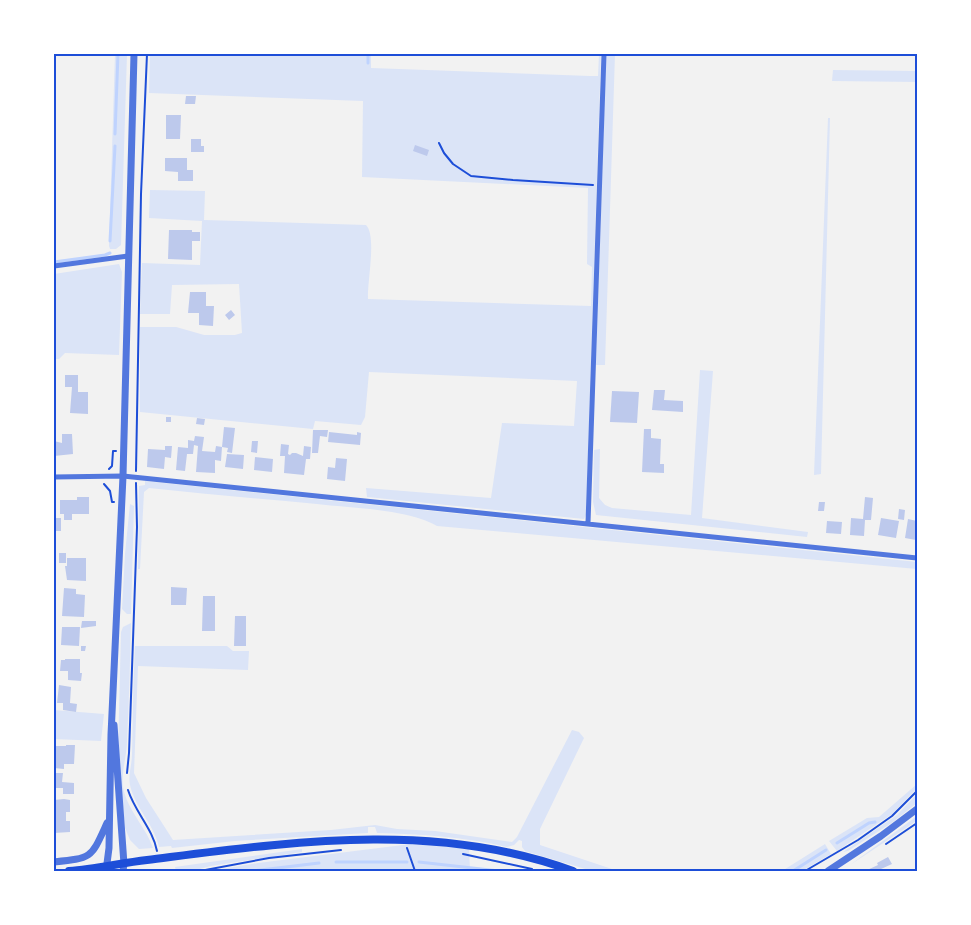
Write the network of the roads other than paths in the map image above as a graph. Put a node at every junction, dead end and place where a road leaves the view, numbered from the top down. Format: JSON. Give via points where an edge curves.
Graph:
{"nodes":[{"id":1,"x":134,"y":54,"type":"edge"},
{"id":2,"x":604,"y":54,"type":"edge"},
{"id":3,"x":128,"y":256,"type":"junction"},
{"id":4,"x":54,"y":266,"type":"edge"},
{"id":5,"x":123,"y":476,"type":"junction"},
{"id":6,"x":54,"y":477,"type":"edge"},
{"id":7,"x":588,"y":524,"type":"junction"},
{"id":8,"x":917,"y":558,"type":"edge"},
{"id":9,"x":113,"y":718,"type":"junction"},
{"id":10,"x":917,"y":809,"type":"edge"},
{"id":11,"x":108,"y":820,"type":"junction"},
{"id":12,"x":54,"y":862,"type":"edge"},
{"id":13,"x":123,"y":867,"type":"edge"},
{"id":14,"x":106,"y":869,"type":"edge"},
{"id":15,"x":69,"y":871,"type":"edge"},
{"id":16,"x":573,"y":871,"type":"edge"},
{"id":17,"x":828,"y":871,"type":"edge"}],
"edges":[{"from":1,"to":3,"type":"street"},
{"from":2,"to":7,"type":"street"},
{"from":3,"to":4,"type":"street"},
{"from":3,"to":5,"type":"street"},
{"from":5,"to":6,"type":"street"},
{"from":5,"to":7,"type":"street"},
{"from":5,"to":9,"type":"street"},
{"from":7,"to":8,"type":"street"},
{"from":9,"to":11,"type":"street"},
{"from":9,"to":13,"type":"street"},
{"from":10,"to":17,"type":"street"},
{"from":11,"to":12,"type":"street","via":[[96,848],[89,855]]},
{"from":11,"to":14,"type":"street"},
{"from":13,"to":14,"type":"main road"},
{"from":13,"to":16,"type":"main road","via":[[144,860],[322,840],[401,839],[490,848]]},
{"from":14,"to":15,"type":"main road"}]}
